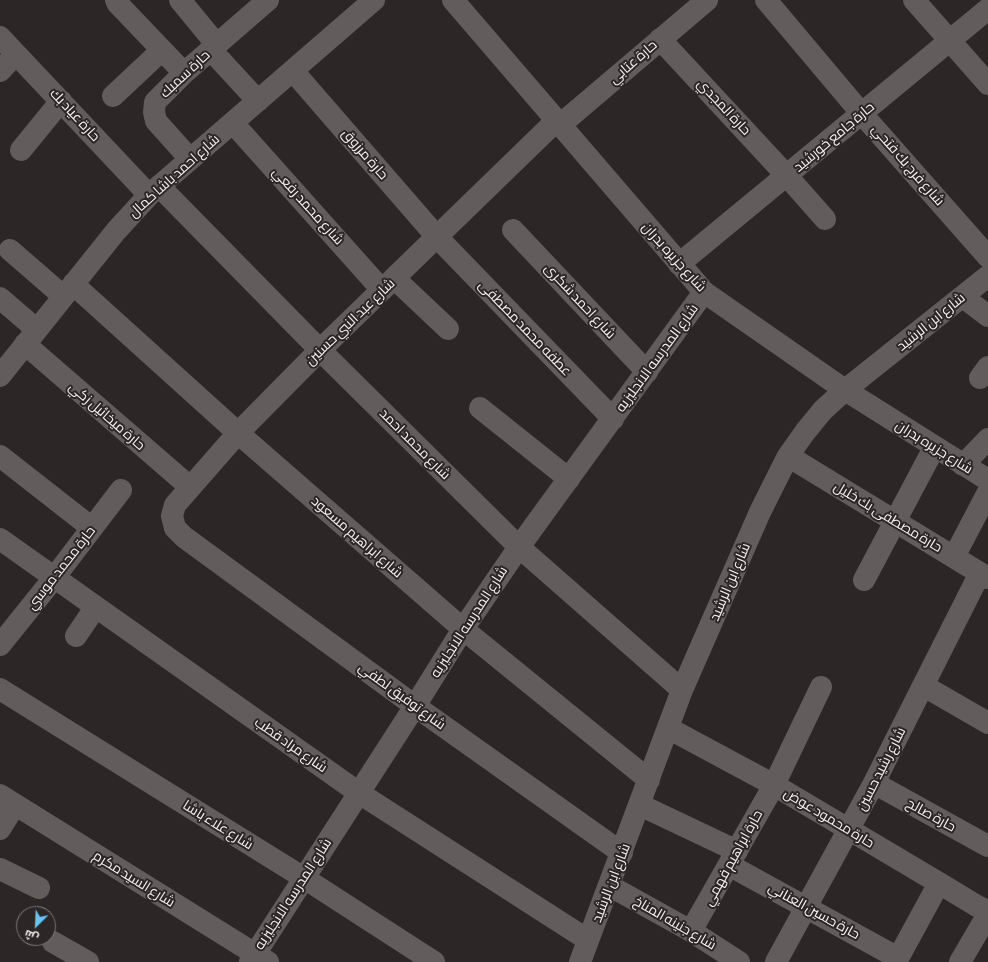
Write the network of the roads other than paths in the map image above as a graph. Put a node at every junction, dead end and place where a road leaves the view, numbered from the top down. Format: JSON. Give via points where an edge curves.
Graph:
{"nodes":[{"id":1,"x":116,"y":0,"type":"edge"},
{"id":2,"x":180,"y":0,"type":"edge"},
{"id":3,"x":268,"y":0,"type":"edge"},
{"id":4,"x":374,"y":0,"type":"edge"},
{"id":5,"x":453,"y":0,"type":"edge"},
{"id":6,"x":707,"y":0,"type":"edge"},
{"id":7,"x":766,"y":0,"type":"edge"},
{"id":8,"x":914,"y":0,"type":"edge"},
{"id":9,"x":988,"y":9,"type":"edge"},
{"id":10,"x":0,"y":37,"type":"edge"},
{"id":11,"x":660,"y":39,"type":"junction"},
{"id":12,"x":950,"y":41,"type":"junction"},
{"id":13,"x":214,"y":48,"type":"junction"},
{"id":14,"x":162,"y":50,"type":"junction"},
{"id":15,"x":16,"y":54,"type":"junction"},
{"id":16,"x":0,"y":71,"type":"edge"},
{"id":17,"x":293,"y":71,"type":"junction"},
{"id":18,"x":184,"y":73,"type":"junction"},
{"id":19,"x":988,"y":84,"type":"edge"},
{"id":20,"x":113,"y":96,"type":"dead end"},
{"id":21,"x":62,"y":101,"type":"junction"},
{"id":22,"x":258,"y":101,"type":"junction"},
{"id":23,"x":862,"y":114,"type":"junction"},
{"id":24,"x":559,"y":122,"type":"junction"},
{"id":25,"x":233,"y":123,"type":"junction"},
{"id":26,"x":21,"y":150,"type":"dead end"},
{"id":27,"x":190,"y":159,"type":"junction"},
{"id":28,"x":787,"y":176,"type":"junction"},
{"id":29,"x":154,"y":190,"type":"junction"},
{"id":30,"x":825,"y":219,"type":"dead end"},
{"id":31,"x":513,"y":230,"type":"dead end"},
{"id":32,"x":437,"y":237,"type":"junction"},
{"id":33,"x":10,"y":250,"type":"dead end"},
{"id":34,"x":988,"y":257,"type":"edge"},
{"id":35,"x":679,"y":264,"type":"junction"},
{"id":36,"x":988,"y":276,"type":"edge"},
{"id":37,"x":388,"y":284,"type":"junction"},
{"id":38,"x":68,"y":290,"type":"junction"},
{"id":39,"x":704,"y":292,"type":"junction"},
{"id":40,"x":963,"y":297,"type":"junction"},
{"id":41,"x":0,"y":298,"type":"edge"},
{"id":42,"x":988,"y":316,"type":"edge"},
{"id":43,"x":448,"y":329,"type":"dead end"},
{"id":44,"x":30,"y":336,"type":"junction"},
{"id":45,"x":320,"y":350,"type":"junction"},
{"id":46,"x":646,"y":372,"type":"junction"},
{"id":47,"x":0,"y":376,"type":"edge"},
{"id":48,"x":845,"y":390,"type":"junction"},
{"id":49,"x":480,"y":408,"type":"dead end"},
{"id":50,"x":613,"y":418,"type":"junction"},
{"id":51,"x":238,"y":433,"type":"junction"},
{"id":52,"x":988,"y":439,"type":"edge"},
{"id":53,"x":934,"y":448,"type":"junction"},
{"id":54,"x":0,"y":456,"type":"edge"},
{"id":55,"x":788,"y":456,"type":"junction"},
{"id":56,"x":963,"y":465,"type":"junction"},
{"id":57,"x":569,"y":479,"type":"junction"},
{"id":58,"x":988,"y":480,"type":"edge"},
{"id":59,"x":190,"y":487,"type":"junction"},
{"id":60,"x":121,"y":490,"type":"dead end"},
{"id":61,"x":988,"y":492,"type":"edge"},
{"id":62,"x":896,"y":521,"type":"junction"},
{"id":63,"x":92,"y":528,"type":"junction"},
{"id":64,"x":184,"y":537,"type":"joint"},
{"id":65,"x":0,"y":539,"type":"edge"},
{"id":66,"x":519,"y":547,"type":"junction"},
{"id":67,"x":954,"y":557,"type":"junction"},
{"id":68,"x":984,"y":575,"type":"edge"},
{"id":69,"x":54,"y":578,"type":"junction"},
{"id":70,"x":864,"y":580,"type":"dead end"},
{"id":71,"x":95,"y":608,"type":"junction"},
{"id":72,"x":463,"y":629,"type":"junction"},
{"id":73,"x":76,"y":636,"type":"dead end"},
{"id":74,"x":0,"y":645,"type":"edge"},
{"id":75,"x":821,"y":686,"type":"dead end"},
{"id":76,"x":924,"y":686,"type":"junction"},
{"id":77,"x":0,"y":689,"type":"edge"},
{"id":78,"x":682,"y":690,"type":"junction"},
{"id":79,"x":415,"y":706,"type":"junction"},
{"id":80,"x":988,"y":723,"type":"edge"},
{"id":81,"x":668,"y":728,"type":"junction"},
{"id":82,"x":649,"y":780,"type":"junction"},
{"id":83,"x":874,"y":783,"type":"junction"},
{"id":84,"x":774,"y":785,"type":"junction"},
{"id":85,"x":359,"y":793,"type":"junction"},
{"id":86,"x":8,"y":800,"type":"edge"},
{"id":87,"x":640,"y":805,"type":"junction"},
{"id":88,"x":0,"y":829,"type":"edge"},
{"id":89,"x":849,"y":830,"type":"junction"},
{"id":90,"x":988,"y":846,"type":"edge"},
{"id":91,"x":622,"y":853,"type":"junction"},
{"id":92,"x":733,"y":858,"type":"junction"},
{"id":93,"x":0,"y":869,"type":"edge"},
{"id":94,"x":304,"y":878,"type":"junction"},
{"id":95,"x":939,"y":883,"type":"junction"},
{"id":96,"x":610,"y":886,"type":"junction"},
{"id":97,"x":39,"y":888,"type":"dead end"},
{"id":98,"x":807,"y":907,"type":"junction"},
{"id":99,"x":988,"y":911,"type":"edge"},
{"id":100,"x":988,"y":914,"type":"edge"},
{"id":101,"x":692,"y":931,"type":"junction"},
{"id":102,"x":588,"y":940,"type":"junction"},
{"id":103,"x":56,"y":944,"type":"edge"},
{"id":104,"x":257,"y":959,"type":"edge"},
{"id":105,"x":897,"y":960,"type":"edge"},
{"id":106,"x":88,"y":962,"type":"edge"},
{"id":107,"x":434,"y":962,"type":"edge"},
{"id":108,"x":580,"y":962,"type":"edge"},
{"id":109,"x":739,"y":962,"type":"edge"},
{"id":110,"x":776,"y":962,"type":"edge"},
{"id":111,"x":960,"y":962,"type":"edge"}],
"edges":[{"from":1,"to":14,"type":"street"},
{"from":2,"to":13,"type":"street"},
{"from":3,"to":13,"type":"street","name":"حارة سمبك"},
{"from":4,"to":17,"type":"street","name":"شارع احمد باشا كمال"},
{"from":5,"to":24,"type":"street","name":"شارع جزيره بدران"},
{"from":6,"to":11,"type":"street","name":"حارة عتابي"},
{"from":7,"to":23,"type":"street","name":"شارع فرج بك فتحي"},
{"from":8,"to":12,"type":"street"},
{"from":9,"to":12,"type":"street","name":"حارة جامع خورشيد"},
{"from":10,"to":15,"type":"street","name":"حارة عياد بك"},
{"from":11,"to":24,"type":"street","name":"حارة عتابي"},
{"from":11,"to":28,"type":"street","name":"حارة المجدي"},
{"from":12,"to":19,"type":"street"},
{"from":12,"to":23,"type":"street","name":"حارة جامع خورشيد"},
{"from":13,"to":18,"type":"street","name":"حارة سمبك"},
{"from":13,"to":22,"type":"street"},
{"from":14,"to":18,"type":"street"},
{"from":14,"to":20,"type":"street"},
{"from":15,"to":16,"type":"street"},
{"from":15,"to":21,"type":"street","name":"حارة عياد بك"},
{"from":17,"to":22,"type":"street","name":"شارع احمد باشا كمال"},
{"from":17,"to":32,"type":"street","name":"حارة مرزوق"},
{"from":18,"to":27,"type":"street","name":"حارة سمبك","via":[[155,102],[154,112],[156,121]]},
{"from":21,"to":26,"type":"street"},
{"from":21,"to":29,"type":"street","name":"حارة عياد بك"},
{"from":22,"to":25,"type":"street","name":"شارع احمد باشا كمال"},
{"from":23,"to":28,"type":"street","name":"حارة جامع خورشيد"},
{"from":23,"to":34,"type":"street","name":"شارع فرج بك فتحي"},
{"from":24,"to":32,"type":"street","name":"شارع عبد النبي حسنين"},
{"from":24,"to":35,"type":"street","name":"شارع جزيره بدران"},
{"from":25,"to":27,"type":"street","name":"شارع احمد باشا كمال"},
{"from":25,"to":37,"type":"street","name":"شارع محمد رفعي"},
{"from":27,"to":29,"type":"street","name":"شارع احمد باشا كمال"},
{"from":28,"to":30,"type":"street","name":"حارة المجدي"},
{"from":28,"to":35,"type":"street","name":"حارة جامع خورشيد"},
{"from":29,"to":38,"type":"street","name":"شارع احمد باشا كمال","via":[[116,231]]},
{"from":29,"to":45,"type":"street","name":"شارع محمد احمد"},
{"from":31,"to":46,"type":"street","name":"شارع احمد شكرى"},
{"from":32,"to":37,"type":"street","name":"شارع عبد النبي حسنين"},
{"from":32,"to":50,"type":"street","name":"عطفه محمد مصطفى"},
{"from":33,"to":38,"type":"street","name":"شارع ابراهيم مسعود"},
{"from":35,"to":39,"type":"street","name":"شارع جزيره بدران"},
{"from":36,"to":40,"type":"street","name":"شارع ابن الرشيد"},
{"from":37,"to":43,"type":"street","name":"شارع محمد رفعي"},
{"from":37,"to":45,"type":"street","name":"شارع عبد النبي حسنين"},
{"from":38,"to":44,"type":"street","name":"شارع احمد باشا كمال"},
{"from":38,"to":51,"type":"street","name":"شارع ابراهيم مسعود"},
{"from":39,"to":46,"type":"street","name":"شارع المدرسه الانجليزيه"},
{"from":39,"to":48,"type":"street","name":"شارع جزيره بدران"},
{"from":40,"to":42,"type":"street"},
{"from":40,"to":48,"type":"street","name":"شارع ابن الرشيد"},
{"from":41,"to":44,"type":"street","name":"حارة ميخائيل زكي"},
{"from":44,"to":47,"type":"street","name":"شارع احمد باشا كمال"},
{"from":44,"to":59,"type":"street","name":"حارة ميخائيل زكي"},
{"from":45,"to":51,"type":"street","name":"شارع عبد النبي حسنين"},
{"from":45,"to":66,"type":"street","name":"شارع محمد احمد"},
{"from":46,"to":50,"type":"street","name":"شارع المدرسه الانجليزيه"},
{"from":48,"to":53,"type":"street","name":"شارع جزيره بدران"},
{"from":48,"to":55,"type":"street","name":"شارع ابن الرشيد","via":[[804,432]]},
{"from":49,"to":57,"type":"street"},
{"from":50,"to":57,"type":"street","name":"شارع المدرسه الانجليزيه"},
{"from":51,"to":59,"type":"street","name":"شارع عبد النبي حسنين"},
{"from":51,"to":72,"type":"street","name":"شارع ابراهيم مسعود"},
{"from":52,"to":56,"type":"street"},
{"from":53,"to":56,"type":"street","name":"شارع جزيره بدران"},
{"from":53,"to":62,"type":"street"},
{"from":54,"to":63,"type":"street"},
{"from":55,"to":62,"type":"street","name":"حارة مصطفى بك خليل"},
{"from":55,"to":78,"type":"street","name":"شارع ابن الرشيد","via":[[760,512]]},
{"from":56,"to":58,"type":"street","name":"شارع جزيره بدران"},
{"from":57,"to":66,"type":"street","name":"شارع المدرسه الانجليزيه"},
{"from":59,"to":64,"type":"street","name":"شارع عبد النبي حسنين","via":[[175,505],[172,516],[175,528]]},
{"from":60,"to":63,"type":"street","name":"حارة محمد موسي"},
{"from":61,"to":67,"type":"street"},
{"from":62,"to":67,"type":"street","name":"حارة مصطفى بك خليل"},
{"from":62,"to":70,"type":"street"},
{"from":63,"to":69,"type":"street","name":"حارة محمد موسي"},
{"from":64,"to":79,"type":"street","name":"شارع توفيق لطفي"},
{"from":65,"to":69,"type":"street","name":"شارع مراد قطب"},
{"from":66,"to":72,"type":"street","name":"شارع المدرسه الانجليزيه"},
{"from":66,"to":78,"type":"street","name":"شارع محمد احمد"},
{"from":67,"to":68,"type":"street","name":"حارة مصطفى بك خليل"},
{"from":68,"to":76,"type":"street","name":"شارع رشيد حسين"},
{"from":69,"to":71,"type":"street","name":"شارع مراد قطب"},
{"from":69,"to":74,"type":"street","name":"حارة محمد موسي"},
{"from":71,"to":73,"type":"street"},
{"from":71,"to":85,"type":"street","name":"شارع مراد قطب"},
{"from":72,"to":79,"type":"street","name":"شارع المدرسه الانجليزيه"},
{"from":72,"to":82,"type":"street","name":"شارع ابراهيم مسعود"},
{"from":75,"to":84,"type":"street","name":"حارة ابراهيم فهمي"},
{"from":76,"to":80,"type":"street"},
{"from":76,"to":83,"type":"street","name":"شارع رشيد حسين"},
{"from":77,"to":94,"type":"street","name":"شارع علاء باشا"},
{"from":78,"to":81,"type":"street","name":"شارع ابن الرشيد"},
{"from":79,"to":85,"type":"street","name":"شارع المدرسه الانجليزيه"},
{"from":79,"to":91,"type":"street","name":"شارع توفيق لطفي"},
{"from":81,"to":82,"type":"street","name":"شارع ابن الرشيد"},
{"from":81,"to":84,"type":"street","name":"حارة محمود عوض"},
{"from":82,"to":87,"type":"street","name":"شارع ابن الرشيد"},
{"from":83,"to":89,"type":"street","name":"شارع رشيد حسين"},
{"from":83,"to":90,"type":"street","name":"حارة صالح"},
{"from":84,"to":89,"type":"street","name":"حارة محمود عوض"},
{"from":84,"to":92,"type":"street","name":"حارة ابراهيم فهمي"},
{"from":85,"to":94,"type":"street","name":"شارع المدرسه الانجليزيه"},
{"from":85,"to":102,"type":"street","name":"شارع مراد قطب"},
{"from":86,"to":88,"type":"street"},
{"from":86,"to":104,"type":"street","name":"شارع السيد مكرم"},
{"from":87,"to":91,"type":"street","name":"شارع ابن الرشيد"},
{"from":87,"to":92,"type":"street","name":"حارة حسين العناني"},
{"from":89,"to":95,"type":"street","name":"حارة محمود عوض"},
{"from":89,"to":98,"type":"street","name":"شارع رشيد حسين"},
{"from":91,"to":96,"type":"street","name":"شارع ابن الرشيد"},
{"from":92,"to":98,"type":"street","name":"حارة حسين العناني"},
{"from":92,"to":101,"type":"street","name":"حارة ابراهيم فهمي"},
{"from":93,"to":97,"type":"street"},
{"from":94,"to":104,"type":"street","name":"شارع المدرسه الانجليزيه"},
{"from":94,"to":107,"type":"street","name":"شارع علاء باشا"},
{"from":95,"to":99,"type":"street","name":"حارة محمود عوض"},
{"from":95,"to":105,"type":"street"},
{"from":96,"to":101,"type":"street","name":"شارع جنينه المناخ"},
{"from":96,"to":102,"type":"street","name":"شارع ابن الرشيد"},
{"from":98,"to":105,"type":"street","name":"حارة حسين العناني"},
{"from":98,"to":110,"type":"street","name":"شارع رشيد حسين"},
{"from":100,"to":111,"type":"street"},
{"from":101,"to":109,"type":"street","name":"شارع جنينه المناخ"},
{"from":102,"to":108,"type":"street","name":"شارع ابن الرشيد"},
{"from":103,"to":106,"type":"street"}]}
